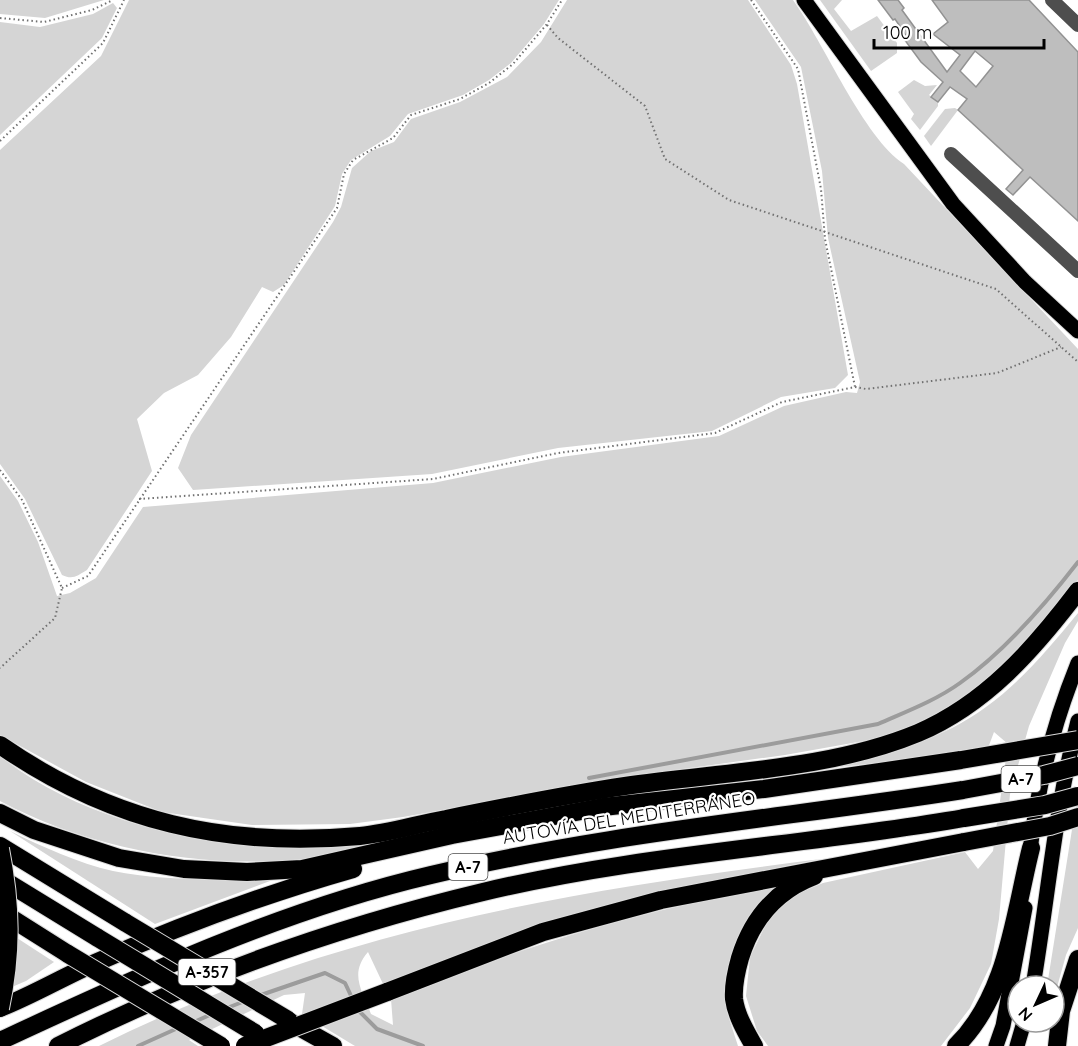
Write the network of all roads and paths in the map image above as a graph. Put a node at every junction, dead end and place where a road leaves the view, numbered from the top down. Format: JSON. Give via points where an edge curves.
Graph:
{"nodes":[{"id":1,"x":113,"y":0,"type":"edge"},
{"id":2,"x":124,"y":0,"type":"edge"},
{"id":3,"x":562,"y":0,"type":"edge"},
{"id":4,"x":751,"y":0,"type":"edge"},
{"id":5,"x":804,"y":0,"type":"edge"},
{"id":6,"x":1052,"y":0,"type":"edge"},
{"id":7,"x":0,"y":18,"type":"edge"},
{"id":8,"x":547,"y":24,"type":"junction"},
{"id":9,"x":1078,"y":25,"type":"edge"},
{"id":10,"x":0,"y":141,"type":"edge"},
{"id":11,"x":951,"y":154,"type":"dead end"},
{"id":12,"x":825,"y":231,"type":"junction"},
{"id":13,"x":1078,"y":271,"type":"edge"},
{"id":14,"x":1078,"y":331,"type":"edge"},
{"id":15,"x":1061,"y":347,"type":"junction"},
{"id":16,"x":1078,"y":362,"type":"edge"},
{"id":17,"x":855,"y":387,"type":"junction"},
{"id":18,"x":0,"y":470,"type":"edge"},
{"id":19,"x":139,"y":500,"type":"junction"},
{"id":20,"x":62,"y":588,"type":"junction"},
{"id":21,"x":1078,"y":591,"type":"edge"},
{"id":22,"x":1078,"y":663,"type":"edge"},
{"id":23,"x":0,"y":669,"type":"edge"},
{"id":24,"x":1078,"y":722,"type":"edge"},
{"id":25,"x":1078,"y":740,"type":"edge"},
{"id":26,"x":0,"y":745,"type":"edge"},
{"id":27,"x":1078,"y":766,"type":"edge"},
{"id":28,"x":1078,"y":796,"type":"edge"},
{"id":29,"x":0,"y":813,"type":"edge"},
{"id":30,"x":1078,"y":816,"type":"edge"},
{"id":31,"x":505,"y":826,"type":"junction"},
{"id":32,"x":0,"y":848,"type":"edge"},
{"id":33,"x":932,"y":848,"type":"junction"},
{"id":34,"x":1031,"y":848,"type":"junction"},
{"id":35,"x":0,"y":878,"type":"edge"},
{"id":36,"x":0,"y":911,"type":"edge"},
{"id":37,"x":1078,"y":959,"type":"edge"},
{"id":38,"x":1035,"y":974,"type":"edge"},
{"id":39,"x":734,"y":1000,"type":"junction"},
{"id":40,"x":0,"y":1008,"type":"edge"},
{"id":41,"x":250,"y":1040,"type":"edge"},
{"id":42,"x":0,"y":1041,"type":"edge"},
{"id":43,"x":58,"y":1046,"type":"edge"},
{"id":44,"x":221,"y":1046,"type":"edge"},
{"id":45,"x":277,"y":1046,"type":"edge"},
{"id":46,"x":333,"y":1046,"type":"edge"},
{"id":47,"x":744,"y":1046,"type":"edge"},
{"id":48,"x":754,"y":1046,"type":"edge"},
{"id":49,"x":956,"y":1046,"type":"edge"},
{"id":50,"x":996,"y":1046,"type":"edge"},
{"id":51,"x":1057,"y":1046,"type":"edge"}],
"edges":[{"from":1,"to":7,"type":"path","via":[[92,10],[44,21]]},
{"from":2,"to":10,"type":"path","via":[[103,44]]},
{"from":3,"to":8,"type":"path"},
{"from":4,"to":12,"type":"path","via":[[798,69]]},
{"from":5,"to":14,"type":"main road","via":[[954,204],[1025,282]]},
{"from":6,"to":9,"type":"street"},
{"from":8,"to":12,"type":"path","via":[[558,38],[645,106],[665,159],[729,200]]},
{"from":8,"to":19,"type":"path","via":[[513,64],[489,83],[460,99],[411,115],[393,138],[353,160],[344,174],[337,208]]},
{"from":11,"to":13,"type":"street"},
{"from":12,"to":15,"type":"path","via":[[996,289]]},
{"from":12,"to":17,"type":"path"},
{"from":15,"to":16,"type":"path"},
{"from":15,"to":17,"type":"path","via":[[997,373],[866,389]]},
{"from":17,"to":19,"type":"path","via":[[782,402],[715,433],[558,453],[433,479]]},
{"from":18,"to":20,"type":"path","via":[[22,500]]},
{"from":19,"to":20,"type":"path","via":[[88,576]]},
{"from":20,"to":23,"type":"path","via":[[55,618]]},
{"from":21,"to":26,"type":"highway","via":[[1014,668],[964,709],[919,733],[876,748],[816,761],[623,786],[363,836],[275,840],[161,821],[75,790]]},
{"from":22,"to":34,"type":"main road","via":[[1051,738]]},
{"from":24,"to":38,"type":"main road","via":[[1052,845]]},
{"from":25,"to":31,"type":"highway","bridge":true,"via":[[764,789],[603,807]]},
{"from":27,"to":42,"type":"highway","name":"AUTOVÍA DEL MEDITERRÁNEO","number":"A-7","bridge":true,"via":[[963,790],[560,847],[429,875],[314,909],[212,946]]},
{"from":28,"to":43,"type":"highway","number":"A-7","bridge":true,"via":[[891,831],[634,864],[484,891],[240,964]]},
{"from":29,"to":31,"type":"highway","via":[[34,830],[118,858],[184,869],[248,872],[302,869]]},
{"from":30,"to":33,"type":"highway","bridge":true,"via":[[1050,826]]},
{"from":31,"to":40,"type":"highway","via":[[312,881],[215,914],[93,964]]},
{"from":32,"to":40,"type":"highway","bridge":true,"via":[[11,925]]},
{"from":32,"to":46,"type":"highway","number":"A-357","bridge":true},
{"from":33,"to":39,"type":"highway","via":[[813,877],[789,887],[763,910],[747,937],[735,977]]},
{"from":33,"to":41,"type":"highway","bridge":true,"via":[[661,900],[543,932]]},
{"from":34,"to":49,"type":"highway","via":[[1005,963],[983,1012]]},
{"from":34,"to":50,"type":"main road","via":[[1022,933]]},
{"from":35,"to":41,"type":"highway","number":"A-357","bridge":true},
{"from":36,"to":44,"type":"highway","bridge":true},
{"from":37,"to":51,"type":"highway","via":[[1061,1011]]},
{"from":39,"to":47,"type":"highway","via":[[736,1025]]},
{"from":39,"to":48,"type":"highway"},
{"from":41,"to":45,"type":"highway","number":"A-357"}]}
